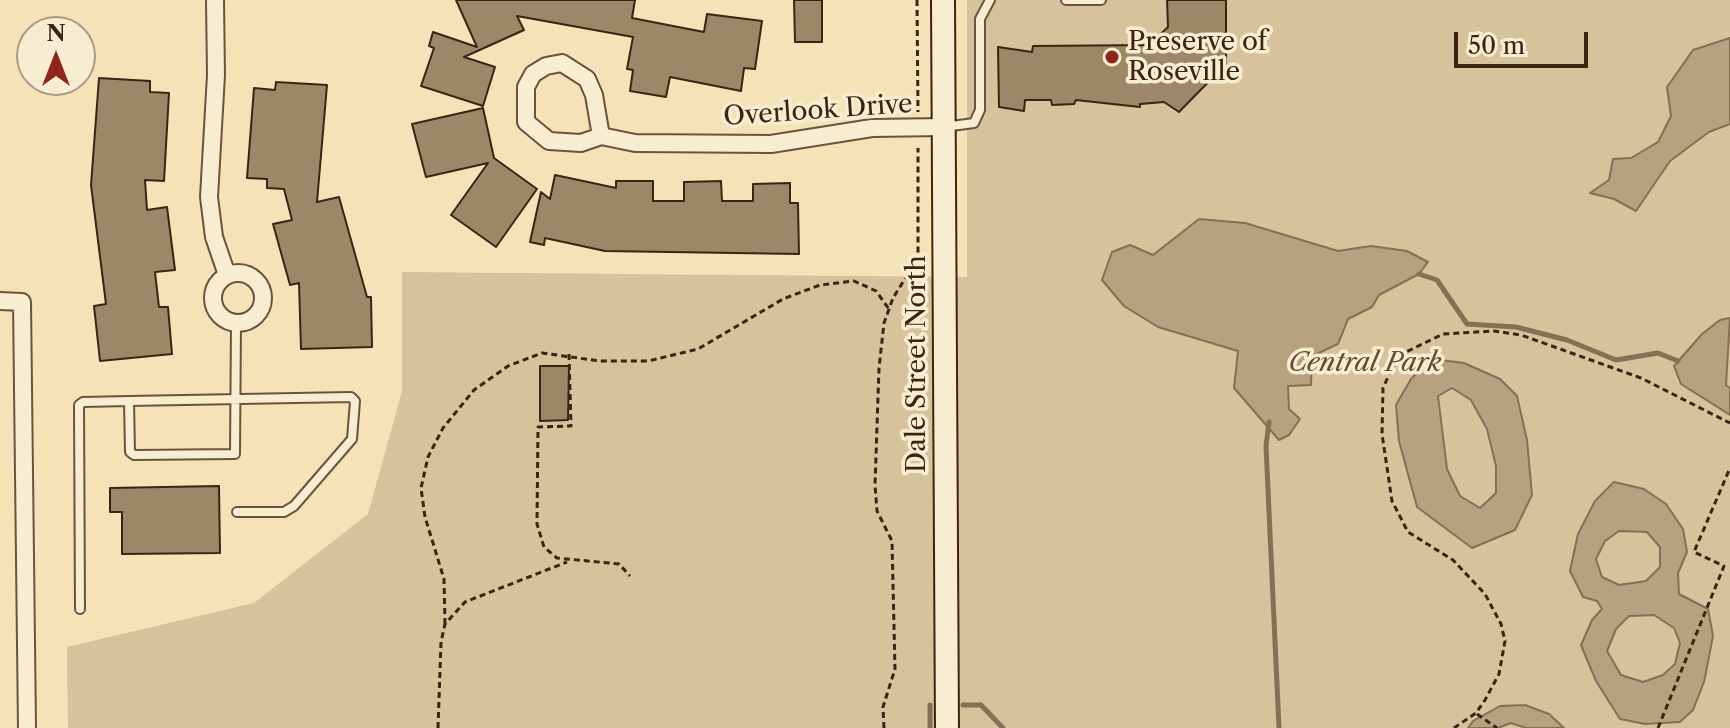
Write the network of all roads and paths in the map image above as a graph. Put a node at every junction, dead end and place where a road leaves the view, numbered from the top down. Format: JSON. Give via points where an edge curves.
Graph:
{"nodes":[{"id":1,"x":215,"y":0,"type":"edge"},
{"id":2,"x":917,"y":0,"type":"edge"},
{"id":3,"x":943,"y":0,"type":"edge"},
{"id":4,"x":990,"y":0,"type":"edge"},
{"id":5,"x":1066,"y":0,"type":"edge"},
{"id":6,"x":1101,"y":0,"type":"edge"},
{"id":7,"x":918,"y":114,"type":"dead end"},
{"id":8,"x":944,"y":127,"type":"junction"},
{"id":9,"x":601,"y":136,"type":"junction"},
{"id":10,"x":918,"y":148,"type":"dead end"},
{"id":11,"x":227,"y":275,"type":"junction"},
{"id":12,"x":0,"y":301,"type":"edge"},
{"id":13,"x":889,"y":309,"type":"junction"},
{"id":14,"x":236,"y":323,"type":"junction"},
{"id":15,"x":569,"y":354,"type":"junction"},
{"id":16,"x":237,"y":399,"type":"junction"},
{"id":17,"x":129,"y":401,"type":"junction"},
{"id":18,"x":1730,"y":423,"type":"edge"},
{"id":19,"x":1730,"y":468,"type":"edge"},
{"id":20,"x":237,"y":512,"type":"dead end"},
{"id":21,"x":568,"y":562,"type":"junction"},
{"id":22,"x":630,"y":576,"type":"dead end"},
{"id":23,"x":80,"y":609,"type":"dead end"},
{"id":24,"x":445,"y":624,"type":"junction"},
{"id":25,"x":1476,"y":713,"type":"junction"},
{"id":26,"x":27,"y":728,"type":"edge"},
{"id":27,"x":438,"y":728,"type":"edge"},
{"id":28,"x":884,"y":728,"type":"edge"},
{"id":29,"x":947,"y":728,"type":"edge"},
{"id":30,"x":1454,"y":728,"type":"edge"},
{"id":31,"x":1497,"y":728,"type":"edge"},
{"id":32,"x":1658,"y":728,"type":"edge"}],
"edges":[{"from":1,"to":11,"type":"street","via":[[209,197],[214,237]]},
{"from":2,"to":7,"type":"path"},
{"from":3,"to":8,"type":"main road","name":"Dale Street North"},
{"from":4,"to":8,"type":"lane","via":[[980,19],[980,110],[974,123]]},
{"from":5,"to":6,"type":"lane"},
{"from":8,"to":9,"type":"street","name":"Overlook Drive","via":[[872,128],[771,144],[635,143]]},
{"from":8,"to":29,"type":"main road","name":"Dale Street North"},
{"from":9,"to":9,"type":"street","name":"Overlook Drive","via":[[587,79],[562,63],[533,74],[524,104],[526,122],[536,134],[549,141],[581,143]]},
{"from":10,"to":13,"type":"path","via":[[918,258]]},
{"from":11,"to":14,"type":"street","via":[[213,300],[220,317]]},
{"from":11,"to":14,"type":"street","via":[[248,275],[262,290],[254,318]]},
{"from":12,"to":26,"type":"street","via":[[22,302]]},
{"from":13,"to":15,"type":"path","via":[[876,291],[854,281],[820,285],[783,299],[698,349],[648,361],[600,361]]},
{"from":13,"to":28,"type":"path","via":[[879,368],[875,485],[877,511],[892,541],[895,669],[883,707]]},
{"from":14,"to":16,"type":"lane"},
{"from":15,"to":21,"type":"path","via":[[571,426],[538,427],[537,483],[537,524],[544,547]]},
{"from":15,"to":24,"type":"path","via":[[542,353],[508,366],[474,390],[443,428],[428,457],[421,488],[444,579]]},
{"from":16,"to":17,"type":"lane"},
{"from":16,"to":17,"type":"lane","via":[[235,454],[134,455]]},
{"from":16,"to":20,"type":"lane","via":[[351,397],[355,431],[294,506],[284,512]]},
{"from":17,"to":23,"type":"lane","via":[[79,405]]},
{"from":18,"to":25,"type":"path","via":[[1574,351],[1494,331],[1443,334],[1406,352],[1393,366],[1383,388],[1382,434],[1398,518],[1408,532],[1471,577],[1501,624],[1504,659]]},
{"from":19,"to":32,"type":"path","via":[[1694,552],[1724,566]]},
{"from":21,"to":22,"type":"path","via":[[619,564]]},
{"from":21,"to":24,"type":"path","via":[[465,602]]},
{"from":24,"to":27,"type":"path"},
{"from":25,"to":30,"type":"path"},
{"from":25,"to":31,"type":"path"}]}
